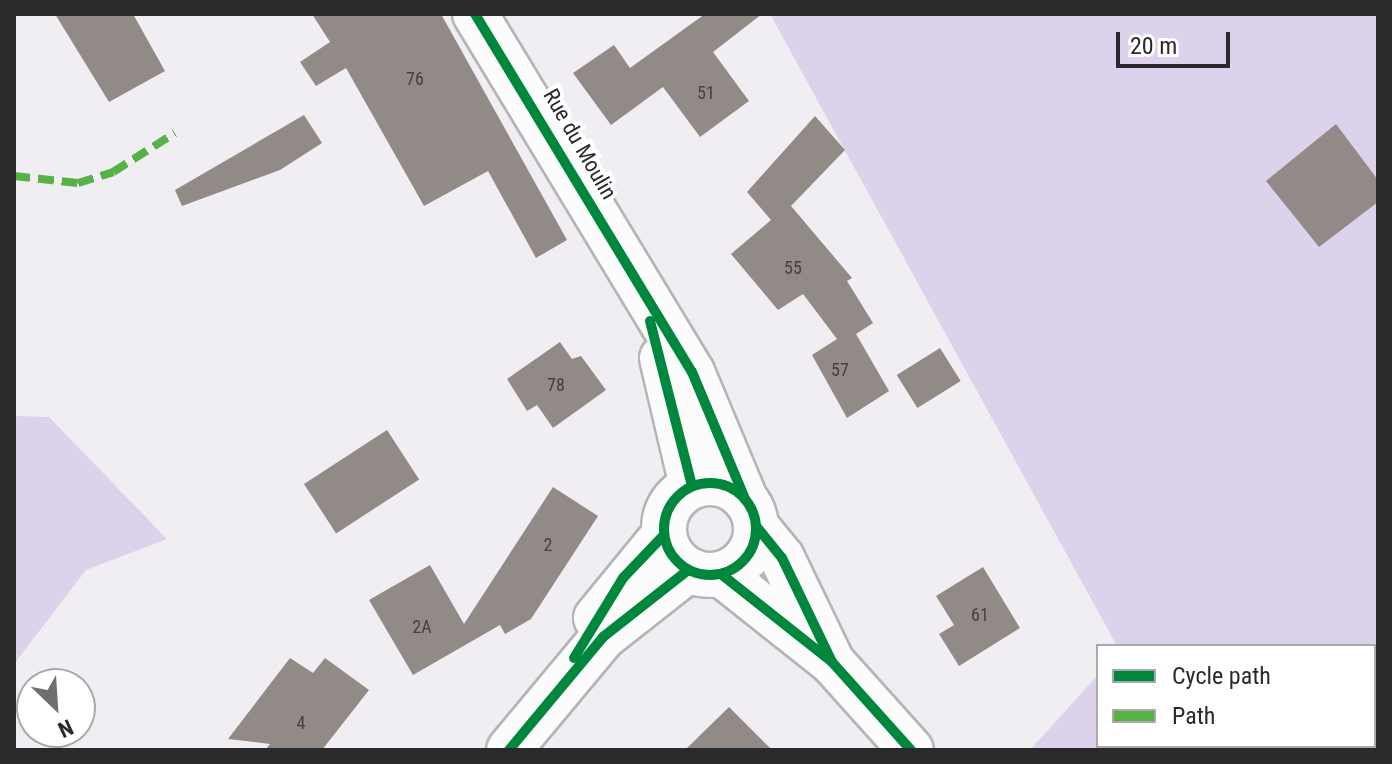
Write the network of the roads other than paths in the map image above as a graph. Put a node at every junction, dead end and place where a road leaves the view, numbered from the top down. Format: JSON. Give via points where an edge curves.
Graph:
{"nodes":[{"id":1,"x":475,"y":14,"type":"edge"},
{"id":2,"x":643,"y":298,"type":"junction"},
{"id":3,"x":692,"y":486,"type":"junction"},
{"id":4,"x":751,"y":512,"type":"junction"},
{"id":5,"x":691,"y":560,"type":"junction"},
{"id":6,"x":832,"y":662,"type":"junction"},
{"id":7,"x":509,"y":750,"type":"edge"},
{"id":8,"x":911,"y":750,"type":"edge"}],
"edges":[{"from":1,"to":2,"type":"street","name":"Rue du Moulin","via":[[572,166]]},
{"from":2,"to":3,"type":"street","name":"Rue du Moulin","via":[[685,439]]},
{"from":2,"to":4,"type":"street","name":"Rue du Moulin","via":[[717,421]]},
{"from":3,"to":4,"type":"street","via":[[720,484]]},
{"from":3,"to":5,"type":"street","via":[[665,516]]},
{"from":4,"to":5,"type":"street","via":[[747,556]]},
{"from":4,"to":6,"type":"street","name":"Rue du Moulin","via":[[782,558]]},
{"from":5,"to":6,"type":"street","name":"Rue du Moulin"},
{"from":5,"to":7,"type":"street","via":[[565,676]]},
{"from":6,"to":8,"type":"street","name":"Rue du Moulin"}]}
